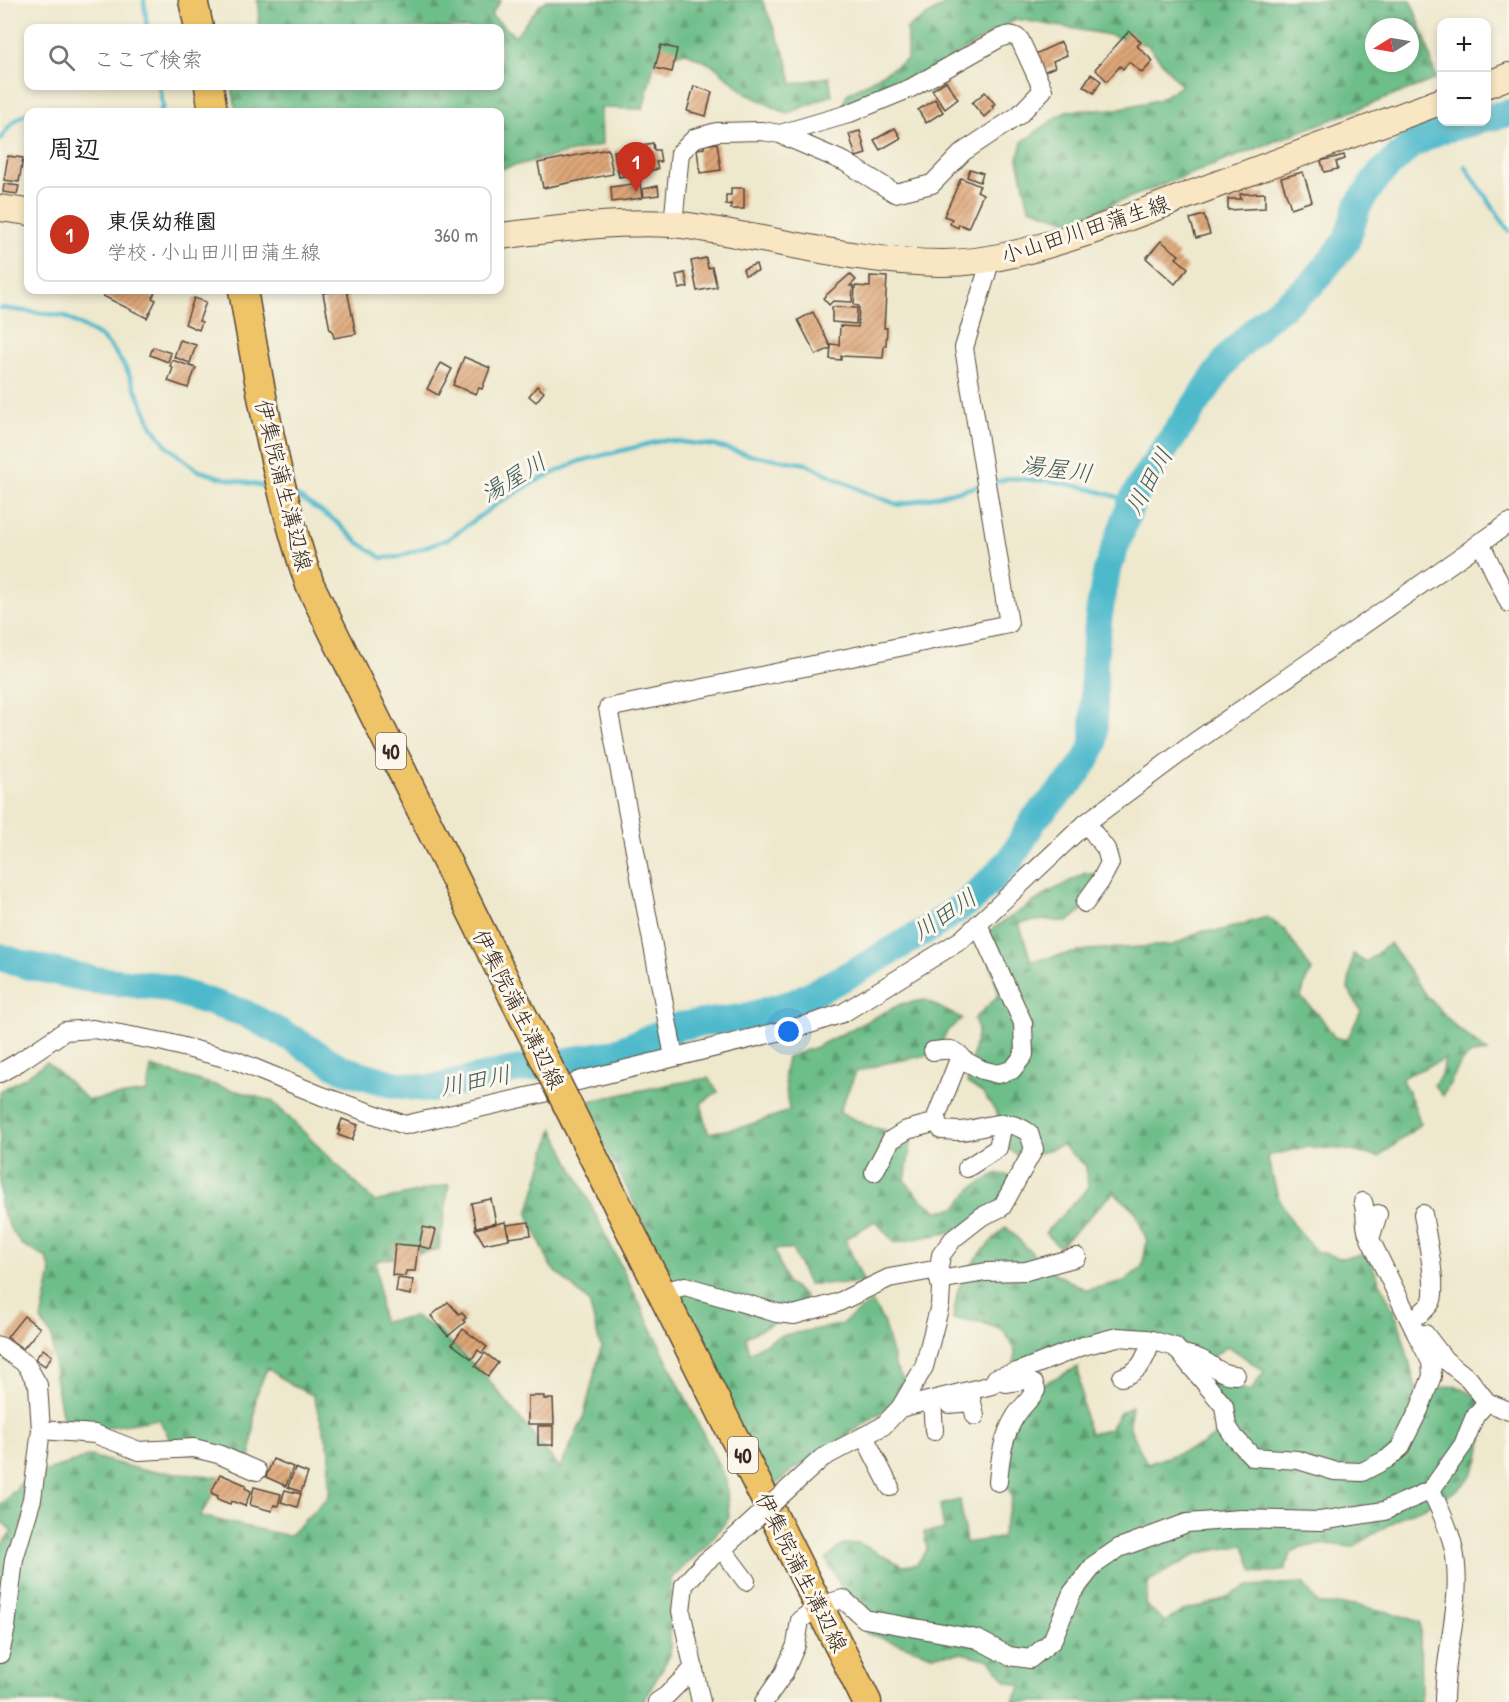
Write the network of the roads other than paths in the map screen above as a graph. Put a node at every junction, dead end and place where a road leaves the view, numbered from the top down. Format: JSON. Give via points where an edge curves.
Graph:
{"nodes":[{"id":1,"x":194,"y":0,"type":"edge"},
{"id":2,"x":198,"y":24,"type":"edge"},
{"id":3,"x":1509,"y":76,"type":"edge"},
{"id":4,"x":1491,"y":83,"type":"edge"},
{"id":5,"x":209,"y":90,"type":"edge"},
{"id":6,"x":1437,"y":103,"type":"edge"},
{"id":7,"x":212,"y":108,"type":"edge"},
{"id":8,"x":780,"y":134,"type":"junction"},
{"id":9,"x":0,"y":208,"type":"edge"},
{"id":10,"x":24,"y":211,"type":"edge"},
{"id":11,"x":673,"y":224,"type":"junction"},
{"id":12,"x":504,"y":236,"type":"edge"},
{"id":13,"x":991,"y":259,"type":"junction"},
{"id":14,"x":244,"y":294,"type":"edge"},
{"id":15,"x":1509,"y":522,"type":"edge"},
{"id":16,"x":1480,"y":542,"type":"junction"},
{"id":17,"x":1509,"y":603,"type":"edge"},
{"id":18,"x":1086,"y":823,"type":"junction"},
{"id":19,"x":1085,"y":903,"type":"dead end"},
{"id":20,"x":978,"y":924,"type":"junction"},
{"id":21,"x":933,"y":1051,"type":"dead end"},
{"id":22,"x":674,"y":1057,"type":"junction"},
{"id":23,"x":965,"y":1061,"type":"junction"},
{"id":24,"x":0,"y":1073,"type":"edge"},
{"id":25,"x":578,"y":1081,"type":"dead end"},
{"id":26,"x":544,"y":1093,"type":"dead end"},
{"id":27,"x":937,"y":1122,"type":"junction"},
{"id":28,"x":1003,"y":1123,"type":"junction"},
{"id":29,"x":968,"y":1168,"type":"dead end"},
{"id":30,"x":874,"y":1172,"type":"dead end"},
{"id":31,"x":1363,"y":1202,"type":"dead end"},
{"id":32,"x":1378,"y":1214,"type":"dead end"},
{"id":33,"x":1423,"y":1215,"type":"dead end"},
{"id":34,"x":1370,"y":1239,"type":"junction"},
{"id":35,"x":1077,"y":1257,"type":"dead end"},
{"id":36,"x":939,"y":1275,"type":"junction"},
{"id":37,"x":1422,"y":1287,"type":"dead end"},
{"id":38,"x":662,"y":1292,"type":"junction"},
{"id":39,"x":1420,"y":1314,"type":"junction"},
{"id":40,"x":1421,"y":1335,"type":"junction"},
{"id":41,"x":1152,"y":1340,"type":"junction"},
{"id":42,"x":0,"y":1346,"type":"edge"},
{"id":43,"x":1180,"y":1353,"type":"junction"},
{"id":44,"x":1009,"y":1362,"type":"dead end"},
{"id":45,"x":1236,"y":1375,"type":"dead end"},
{"id":46,"x":1122,"y":1377,"type":"dead end"},
{"id":47,"x":994,"y":1382,"type":"junction"},
{"id":48,"x":1487,"y":1401,"type":"junction"},
{"id":49,"x":932,"y":1403,"type":"junction"},
{"id":50,"x":900,"y":1408,"type":"junction"},
{"id":51,"x":1509,"y":1411,"type":"edge"},
{"id":52,"x":975,"y":1416,"type":"dead end"},
{"id":53,"x":41,"y":1430,"type":"junction"},
{"id":54,"x":934,"y":1431,"type":"dead end"},
{"id":55,"x":864,"y":1436,"type":"junction"},
{"id":56,"x":257,"y":1471,"type":"dead end"},
{"id":57,"x":998,"y":1482,"type":"dead end"},
{"id":58,"x":890,"y":1487,"type":"dead end"},
{"id":59,"x":1431,"y":1490,"type":"junction"},
{"id":60,"x":726,"y":1545,"type":"junction"},
{"id":61,"x":746,"y":1581,"type":"dead end"},
{"id":62,"x":819,"y":1606,"type":"junction"},
{"id":63,"x":0,"y":1654,"type":"edge"},
{"id":64,"x":694,"y":1668,"type":"junction"},
{"id":65,"x":657,"y":1702,"type":"edge"},
{"id":66,"x":701,"y":1702,"type":"edge"},
{"id":67,"x":764,"y":1702,"type":"edge"},
{"id":68,"x":867,"y":1702,"type":"edge"},
{"id":69,"x":1444,"y":1702,"type":"edge"}],
"edges":[{"from":1,"to":2,"type":"main road"},
{"from":3,"to":4,"type":"main road"},
{"from":5,"to":7,"type":"main road"},
{"from":6,"to":13,"type":"main road","name":"小山田川田蒲生線","via":[[1089,232]]},
{"from":8,"to":8,"type":"street","via":[[844,162],[895,193],[932,184],[963,152],[1019,115],[1043,90],[1020,40],[1008,34],[911,88],[845,115]]},
{"from":8,"to":11,"type":"street","via":[[717,132],[695,138],[680,153]]},
{"from":9,"to":10,"type":"main road"},
{"from":11,"to":12,"type":"main road","name":"小山田川田蒲生線","via":[[565,228]]},
{"from":11,"to":13,"type":"main road","name":"小山田川田蒲生線","via":[[894,261],[945,264]]},
{"from":13,"to":22,"type":"street","via":[[964,348],[1009,624],[608,708]]},
{"from":14,"to":38,"type":"main road","name":"伊集院蒲生溝辺線","number":"40","bridge":true,"via":[[284,501],[306,574]]},
{"from":15,"to":16,"type":"street"},
{"from":16,"to":17,"type":"street"},
{"from":16,"to":18,"type":"street"},
{"from":18,"to":19,"type":"street","via":[[1106,849],[1110,863]]},
{"from":18,"to":20,"type":"street"},
{"from":20,"to":22,"type":"street","via":[[961,940],[843,1013]]},
{"from":20,"to":23,"type":"street","via":[[1023,1023],[1024,1055],[1012,1070],[998,1074]]},
{"from":21,"to":23,"type":"street","via":[[959,1052]]},
{"from":22,"to":25,"type":"street"},
{"from":23,"to":27,"type":"street","via":[[957,1064]]},
{"from":24,"to":26,"type":"street","via":[[65,1031],[93,1029],[237,1061],[405,1125]]},
{"from":27,"to":28,"type":"street","via":[[942,1130],[959,1131]]},
{"from":27,"to":30,"type":"street","via":[[907,1130],[891,1140]]},
{"from":28,"to":29,"type":"street","via":[[998,1148]]},
{"from":28,"to":36,"type":"street","via":[[1029,1133],[1034,1149],[1002,1207],[981,1217],[953,1239],[941,1255]]},
{"from":31,"to":34,"type":"street"},
{"from":32,"to":34,"type":"street"},
{"from":33,"to":39,"type":"street","via":[[1433,1287],[1432,1301]]},
{"from":34,"to":40,"type":"street"},
{"from":35,"to":36,"type":"street","via":[[1026,1271]]},
{"from":36,"to":38,"type":"street","via":[[889,1278],[837,1303],[794,1315],[777,1314],[685,1286]]},
{"from":36,"to":50,"type":"street","via":[[940,1305],[924,1367]]},
{"from":37,"to":39,"type":"street"},
{"from":38,"to":62,"type":"main road","name":"伊集院蒲生溝辺線","number":"40"},
{"from":39,"to":40,"type":"street"},
{"from":40,"to":43,"type":"street","via":[[1432,1376],[1419,1410],[1400,1448],[1362,1472],[1334,1472],[1298,1460],[1253,1457],[1227,1426],[1224,1406]]},
{"from":40,"to":48,"type":"street"},
{"from":41,"to":43,"type":"street","via":[[1175,1347]]},
{"from":41,"to":46,"type":"street","via":[[1143,1363],[1132,1374]]},
{"from":41,"to":47,"type":"street","via":[[1117,1337],[1083,1346]]},
{"from":42,"to":53,"type":"street","via":[[26,1364],[38,1385]]},
{"from":43,"to":45,"type":"street","via":[[1199,1358],[1227,1375]]},
{"from":44,"to":47,"type":"street"},
{"from":47,"to":49,"type":"street"},
{"from":47,"to":57,"type":"street","via":[[1025,1380],[1034,1384],[1036,1390],[1007,1431]]},
{"from":48,"to":51,"type":"street"},
{"from":48,"to":59,"type":"street","via":[[1475,1416],[1463,1445]]},
{"from":49,"to":50,"type":"street"},
{"from":49,"to":52,"type":"street","via":[[972,1402]]},
{"from":49,"to":54,"type":"street"},
{"from":50,"to":55,"type":"street","via":[[883,1426]]},
{"from":53,"to":56,"type":"street","via":[[95,1434],[139,1451],[194,1448]]},
{"from":53,"to":63,"type":"street","via":[[32,1499],[14,1559]]},
{"from":55,"to":58,"type":"street"},
{"from":55,"to":60,"type":"street","bridge":true,"via":[[822,1458]]},
{"from":59,"to":62,"type":"street","via":[[1384,1511],[1320,1521],[1241,1519],[1187,1523],[1119,1548],[1094,1565],[1072,1593],[1052,1641],[1030,1659],[1009,1656],[977,1640],[865,1619],[843,1599]]},
{"from":59,"to":69,"type":"street","via":[[1453,1544],[1456,1566],[1455,1612]]},
{"from":60,"to":61,"type":"street"},
{"from":60,"to":64,"type":"street","via":[[684,1585],[681,1611]]},
{"from":62,"to":67,"type":"street","via":[[800,1620],[796,1645],[784,1673]]},
{"from":62,"to":68,"type":"main road","name":"伊集院蒲生溝辺線","number":"40"},
{"from":64,"to":65,"type":"street"},
{"from":64,"to":66,"type":"street"}]}
